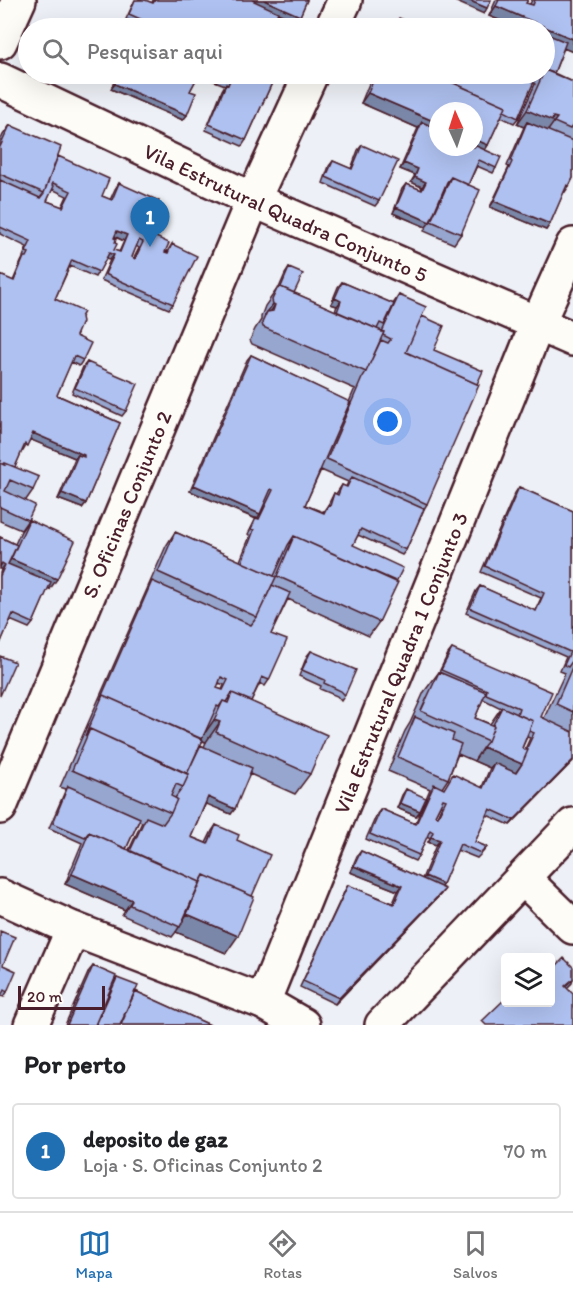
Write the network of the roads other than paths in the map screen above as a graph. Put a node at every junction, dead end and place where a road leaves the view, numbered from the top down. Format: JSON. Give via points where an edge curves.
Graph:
{"nodes":[{"id":1,"x":19,"y":0,"type":"edge"},
{"id":2,"x":345,"y":0,"type":"edge"},
{"id":3,"x":337,"y":18,"type":"edge"},
{"id":4,"x":0,"y":42,"type":"edge"},
{"id":5,"x":0,"y":80,"type":"edge"},
{"id":6,"x":306,"y":84,"type":"edge"},
{"id":7,"x":254,"y":200,"type":"junction"},
{"id":8,"x":573,"y":245,"type":"edge"},
{"id":9,"x":537,"y":325,"type":"junction"},
{"id":10,"x":573,"y":339,"type":"edge"},
{"id":11,"x":0,"y":807,"type":"edge"},
{"id":12,"x":573,"y":825,"type":"edge"},
{"id":13,"x":523,"y":878,"type":"junction"},
{"id":14,"x":0,"y":896,"type":"edge"},
{"id":15,"x":573,"y":927,"type":"edge"},
{"id":16,"x":73,"y":929,"type":"junction"},
{"id":17,"x":263,"y":1002,"type":"junction"},
{"id":18,"x":31,"y":1025,"type":"edge"},
{"id":19,"x":303,"y":1025,"type":"edge"},
{"id":20,"x":382,"y":1025,"type":"edge"}],
"edges":[{"from":1,"to":4,"type":"street"},
{"from":2,"to":3,"type":"street"},
{"from":5,"to":7,"type":"street","name":"Vila Estrutural Quadra Conjunto 5"},
{"from":6,"to":7,"type":"street","name":"S. Oficinas Conjunto 2"},
{"from":7,"to":9,"type":"street","name":"Vila Estrutural Quadra Conjunto 5"},
{"from":7,"to":11,"type":"street","name":"S. Oficinas Conjunto 2"},
{"from":8,"to":9,"type":"street","name":"Vila Estrutural Quadra 1 Conjunto 3"},
{"from":9,"to":10,"type":"street","name":"Vila Estrutural Quadra Conjunto 5"},
{"from":9,"to":17,"type":"street","name":"Vila Estrutural Quadra 1 Conjunto 3"},
{"from":12,"to":13,"type":"street"},
{"from":13,"to":15,"type":"street"},
{"from":13,"to":20,"type":"street"},
{"from":14,"to":16,"type":"street"},
{"from":16,"to":17,"type":"street"},
{"from":16,"to":18,"type":"street"},
{"from":17,"to":19,"type":"street"}]}
